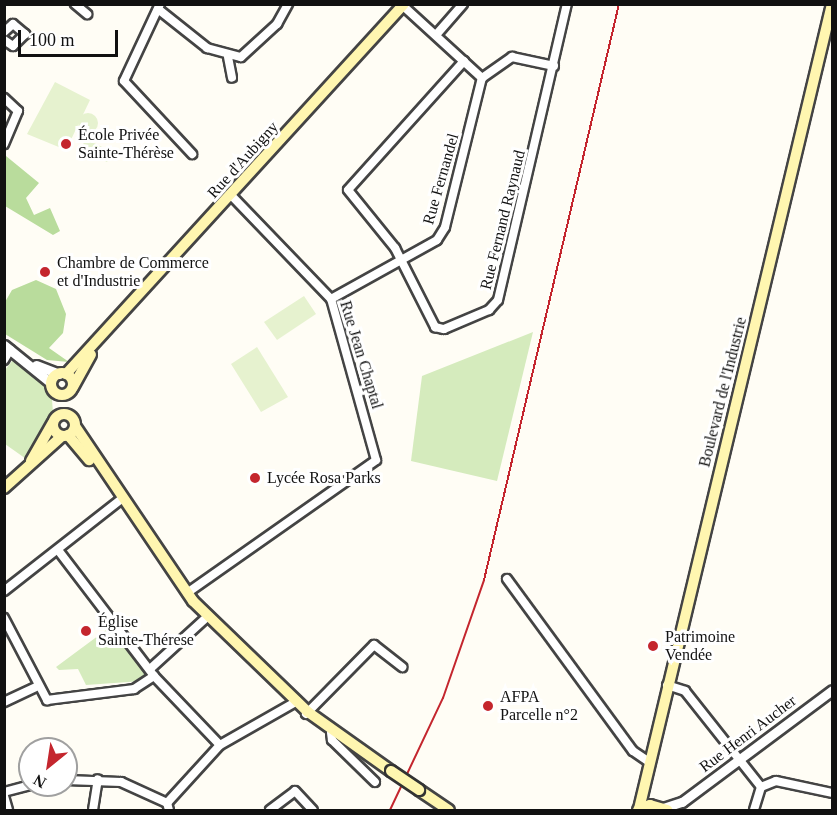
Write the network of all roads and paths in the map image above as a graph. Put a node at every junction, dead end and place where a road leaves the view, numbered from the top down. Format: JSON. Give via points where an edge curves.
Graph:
{"nodes":[{"id":1,"x":75,"y":4,"type":"edge"},
{"id":2,"x":288,"y":4,"type":"edge"},
{"id":3,"x":463,"y":4,"type":"edge"},
{"id":4,"x":567,"y":4,"type":"edge"},
{"id":5,"x":832,"y":4,"type":"edge"},
{"id":6,"x":403,"y":5,"type":"edge"},
{"id":7,"x":159,"y":7,"type":"edge"},
{"id":8,"x":87,"y":14,"type":"dead end"},
{"id":9,"x":4,"y":32,"type":"edge"},
{"id":10,"x":435,"y":35,"type":"junction"},
{"id":11,"x":4,"y":40,"type":"edge"},
{"id":12,"x":228,"y":57,"type":"junction"},
{"id":13,"x":464,"y":61,"type":"junction"},
{"id":14,"x":554,"y":66,"type":"junction"},
{"id":15,"x":232,"y":78,"type":"dead end"},
{"id":16,"x":482,"y":78,"type":"junction"},
{"id":17,"x":4,"y":98,"type":"edge"},
{"id":18,"x":4,"y":144,"type":"edge"},
{"id":19,"x":192,"y":154,"type":"dead end"},
{"id":20,"x":231,"y":195,"type":"junction"},
{"id":21,"x":402,"y":260,"type":"junction"},
{"id":22,"x":331,"y":299,"type":"junction"},
{"id":23,"x":105,"y":335,"type":"junction"},
{"id":24,"x":9,"y":349,"type":"edge"},
{"id":25,"x":4,"y":360,"type":"edge"},
{"id":26,"x":62,"y":374,"type":"junction"},
{"id":27,"x":51,"y":383,"type":"junction"},
{"id":28,"x":66,"y":392,"type":"junction"},
{"id":29,"x":64,"y":415,"type":"junction"},
{"id":30,"x":52,"y":424,"type":"junction"},
{"id":31,"x":68,"y":432,"type":"junction"},
{"id":32,"x":23,"y":474,"type":"junction"},
{"id":33,"x":4,"y":488,"type":"edge"},
{"id":34,"x":120,"y":500,"type":"junction"},
{"id":35,"x":58,"y":550,"type":"junction"},
{"id":36,"x":507,"y":579,"type":"dead end"},
{"id":37,"x":4,"y":591,"type":"edge"},
{"id":38,"x":187,"y":593,"type":"junction"},
{"id":39,"x":208,"y":616,"type":"junction"},
{"id":40,"x":4,"y":618,"type":"edge"},
{"id":41,"x":402,"y":667,"type":"dead end"},
{"id":42,"x":152,"y":673,"type":"junction"},
{"id":43,"x":667,"y":686,"type":"junction"},
{"id":44,"x":36,"y":687,"type":"junction"},
{"id":45,"x":832,"y":690,"type":"edge"},
{"id":46,"x":4,"y":702,"type":"edge"},
{"id":47,"x":296,"y":702,"type":"junction"},
{"id":48,"x":307,"y":713,"type":"junction"},
{"id":49,"x":332,"y":733,"type":"junction"},
{"id":50,"x":343,"y":738,"type":"junction"},
{"id":51,"x":220,"y":745,"type":"junction"},
{"id":52,"x":648,"y":761,"type":"junction"},
{"id":53,"x":738,"y":761,"type":"junction"},
{"id":54,"x":98,"y":779,"type":"junction"},
{"id":55,"x":78,"y":780,"type":"edge"},
{"id":56,"x":375,"y":782,"type":"dead end"},
{"id":57,"x":643,"y":786,"type":"junction"},
{"id":58,"x":761,"y":787,"type":"junction"},
{"id":59,"x":832,"y":793,"type":"edge"},
{"id":60,"x":4,"y":794,"type":"edge"},
{"id":61,"x":680,"y":806,"type":"edge"},
{"id":62,"x":168,"y":807,"type":"edge"},
{"id":63,"x":662,"y":808,"type":"edge"},
{"id":64,"x":447,"y":809,"type":"edge"},
{"id":65,"x":9,"y":810,"type":"edge"},
{"id":66,"x":93,"y":810,"type":"edge"},
{"id":67,"x":270,"y":810,"type":"edge"},
{"id":68,"x":313,"y":810,"type":"edge"},
{"id":69,"x":638,"y":810,"type":"edge"},
{"id":70,"x":754,"y":810,"type":"edge"}],
"edges":[{"from":1,"to":8,"type":"street"},
{"from":2,"to":12,"type":"street","via":[[251,52]]},
{"from":3,"to":10,"type":"street"},
{"from":4,"to":14,"type":"street","name":"Rue Fernand Raynaud"},
{"from":5,"to":43,"type":"main road","name":"Boulevard de l'Industrie"},
{"from":6,"to":10,"type":"street"},
{"from":6,"to":20,"type":"main road","name":"Rue d'Aubigny"},
{"from":7,"to":12,"type":"street","via":[[207,48]]},
{"from":7,"to":19,"type":"street","via":[[124,81]]},
{"from":9,"to":11,"type":"street","via":[[13,24],[25,34],[13,46]]},
{"from":10,"to":13,"type":"street"},
{"from":12,"to":15,"type":"street"},
{"from":13,"to":16,"type":"street"},
{"from":13,"to":21,"type":"street","via":[[348,190]]},
{"from":14,"to":16,"type":"street","via":[[512,57]]},
{"from":14,"to":21,"type":"street","name":"Rue Fernand Raynaud","via":[[498,300],[480,314],[444,329],[435,327]]},
{"from":16,"to":21,"type":"street","name":"Rue Fernandel","via":[[444,227],[437,240]]},
{"from":17,"to":18,"type":"street","via":[[18,111]]},
{"from":20,"to":22,"type":"street","name":"Rue Jean Chaptal"},
{"from":20,"to":23,"type":"main road","name":"Rue d'Aubigny"},
{"from":21,"to":22,"type":"street","name":"Rue Fernandel"},
{"from":22,"to":38,"type":"street","name":"Rue Jean Chaptal","via":[[375,453],[362,474]]},
{"from":23,"to":26,"type":"main road","name":"Rue d'Aubigny"},
{"from":23,"to":28,"type":"main road","name":"Rue d'Aubigny"},
{"from":24,"to":25,"type":"street"},
{"from":24,"to":26,"type":"street"},
{"from":24,"to":27,"type":"street"},
{"from":26,"to":27,"type":"main road","name":"Rue d'Aubigny"},
{"from":26,"to":28,"type":"main road"},
{"from":27,"to":28,"type":"main road"},
{"from":28,"to":29,"type":"main road"},
{"from":29,"to":30,"type":"main road"},
{"from":29,"to":31,"type":"main road"},
{"from":30,"to":31,"type":"main road"},
{"from":30,"to":32,"type":"main road"},
{"from":31,"to":32,"type":"main road"},
{"from":31,"to":34,"type":"main road"},
{"from":32,"to":33,"type":"main road"},
{"from":34,"to":35,"type":"street"},
{"from":34,"to":38,"type":"main road"},
{"from":35,"to":37,"type":"street"},
{"from":35,"to":42,"type":"street"},
{"from":36,"to":52,"type":"street","via":[[633,751]]},
{"from":38,"to":39,"type":"main road"},
{"from":39,"to":42,"type":"street"},
{"from":39,"to":47,"type":"main road"},
{"from":40,"to":44,"type":"street"},
{"from":41,"to":48,"type":"street","via":[[374,645]]},
{"from":42,"to":44,"type":"street","via":[[135,689],[46,700]]},
{"from":42,"to":51,"type":"street"},
{"from":43,"to":52,"type":"main road","name":"Boulevard de l'Industrie"},
{"from":43,"to":53,"type":"street","via":[[685,691]]},
{"from":44,"to":46,"type":"street"},
{"from":45,"to":53,"type":"street","name":"Rue Henri Aucher"},
{"from":47,"to":48,"type":"main road"},
{"from":47,"to":51,"type":"street"},
{"from":48,"to":49,"type":"main road"},
{"from":48,"to":50,"type":"main road"},
{"from":49,"to":50,"type":"main road"},
{"from":49,"to":56,"type":"street","via":[[332,740]]},
{"from":50,"to":64,"type":"main road","bridge":true},
{"from":51,"to":62,"type":"street"},
{"from":52,"to":57,"type":"main road","name":"Boulevard de l'Industrie"},
{"from":53,"to":58,"type":"street"},
{"from":53,"to":61,"type":"street","name":"Rue Henri Aucher"},
{"from":54,"to":55,"type":"street"},
{"from":54,"to":62,"type":"street","via":[[121,782]]},
{"from":54,"to":66,"type":"street"},
{"from":57,"to":63,"type":"main road"},
{"from":57,"to":69,"type":"main road","name":"Boulevard de l'Industrie"},
{"from":58,"to":59,"type":"street","via":[[776,781]]},
{"from":58,"to":70,"type":"street"},
{"from":60,"to":65,"type":"street"},
{"from":61,"to":63,"type":"street","name":"Rue Henri Aucher"},
{"from":63,"to":69,"type":"main road"},
{"from":67,"to":68,"type":"street","via":[[295,791]]}]}
